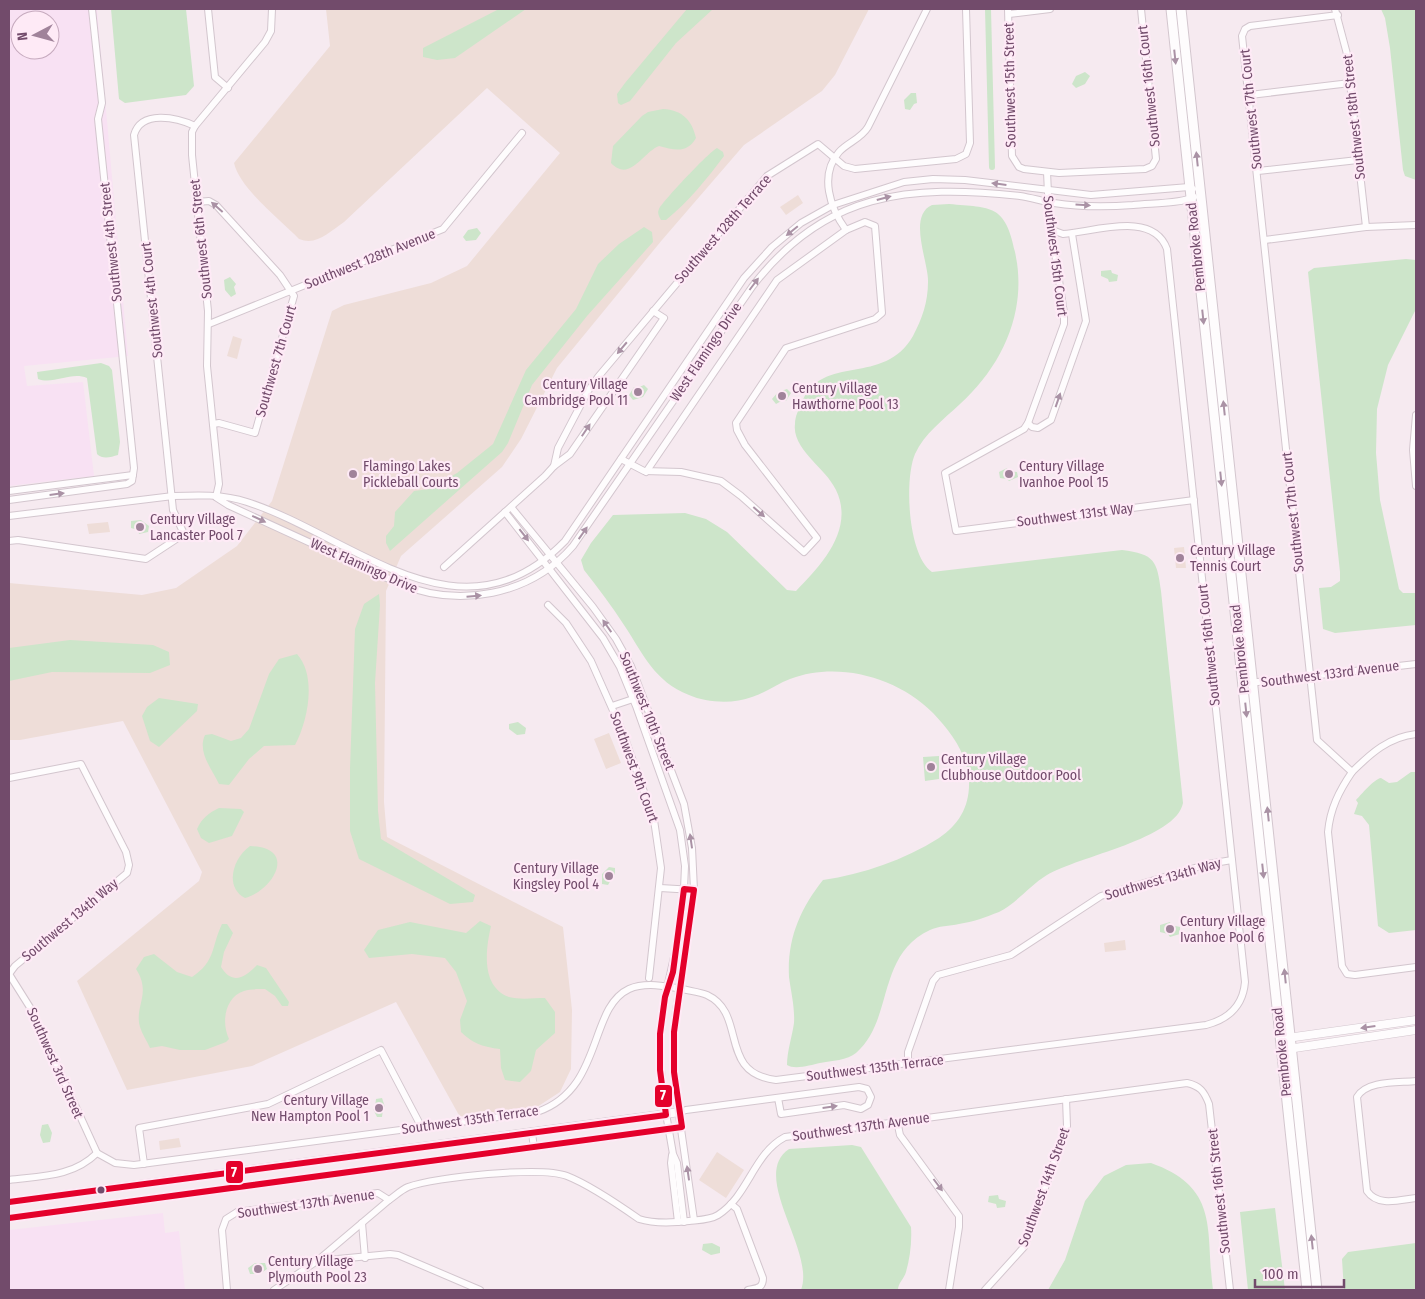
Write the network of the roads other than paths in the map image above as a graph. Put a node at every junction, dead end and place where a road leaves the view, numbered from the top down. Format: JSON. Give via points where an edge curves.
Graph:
{"nodes":[{"id":1,"x":92,"y":9,"type":"edge"},
{"id":2,"x":208,"y":9,"type":"edge"},
{"id":3,"x":272,"y":9,"type":"edge"},
{"id":4,"x":927,"y":9,"type":"edge"},
{"id":5,"x":966,"y":9,"type":"edge"},
{"id":6,"x":1050,"y":9,"type":"edge"},
{"id":7,"x":1141,"y":9,"type":"edge"},
{"id":8,"x":1171,"y":9,"type":"edge"},
{"id":9,"x":1181,"y":9,"type":"edge"},
{"id":10,"x":1009,"y":12,"type":"edge"},
{"id":11,"x":1337,"y":12,"type":"edge"},
{"id":12,"x":1350,"y":83,"type":"junction"},
{"id":13,"x":228,"y":88,"type":"junction"},
{"id":14,"x":1250,"y":96,"type":"junction"},
{"id":15,"x":195,"y":126,"type":"junction"},
{"id":16,"x":522,"y":133,"type":"dead end"},
{"id":17,"x":835,"y":159,"type":"junction"},
{"id":18,"x":1358,"y":160,"type":"junction"},
{"id":19,"x":1258,"y":171,"type":"junction"},
{"id":20,"x":1047,"y":172,"type":"junction"},
{"id":21,"x":1189,"y":187,"type":"junction"},
{"id":22,"x":1047,"y":190,"type":"junction"},
{"id":23,"x":1137,"y":193,"type":"junction"},
{"id":24,"x":1200,"y":193,"type":"junction"},
{"id":25,"x":1091,"y":195,"type":"junction"},
{"id":26,"x":1112,"y":196,"type":"junction"},
{"id":27,"x":1190,"y":199,"type":"junction"},
{"id":28,"x":1048,"y":201,"type":"junction"},
{"id":29,"x":197,"y":202,"type":"junction"},
{"id":30,"x":1138,"y":204,"type":"junction"},
{"id":31,"x":833,"y":205,"type":"junction"},
{"id":32,"x":1113,"y":206,"type":"junction"},
{"id":33,"x":837,"y":212,"type":"junction"},
{"id":34,"x":1416,"y":225,"type":"edge"},
{"id":35,"x":1366,"y":227,"type":"junction"},
{"id":36,"x":846,"y":230,"type":"junction"},
{"id":37,"x":1052,"y":230,"type":"junction"},
{"id":38,"x":1072,"y":234,"type":"junction"},
{"id":39,"x":1265,"y":240,"type":"junction"},
{"id":40,"x":292,"y":290,"type":"junction"},
{"id":41,"x":653,"y":311,"type":"junction"},
{"id":42,"x":209,"y":324,"type":"junction"},
{"id":43,"x":1416,"y":414,"type":"edge"},
{"id":44,"x":1028,"y":423,"type":"junction"},
{"id":45,"x":213,"y":424,"type":"junction"},
{"id":46,"x":621,"y":458,"type":"junction"},
{"id":47,"x":630,"y":464,"type":"junction"},
{"id":48,"x":554,"y":466,"type":"junction"},
{"id":49,"x":646,"y":472,"type":"junction"},
{"id":50,"x":133,"y":475,"type":"junction"},
{"id":51,"x":1416,"y":486,"type":"edge"},
{"id":52,"x":9,"y":491,"type":"edge"},
{"id":53,"x":172,"y":496,"type":"junction"},
{"id":54,"x":216,"y":497,"type":"junction"},
{"id":55,"x":9,"y":500,"type":"edge"},
{"id":56,"x":1194,"y":500,"type":"junction"},
{"id":57,"x":512,"y":507,"type":"junction"},
{"id":58,"x":505,"y":512,"type":"junction"},
{"id":59,"x":9,"y":516,"type":"edge"},
{"id":60,"x":9,"y":541,"type":"edge"},
{"id":61,"x":550,"y":555,"type":"junction"},
{"id":62,"x":543,"y":559,"type":"junction"},
{"id":63,"x":556,"y":562,"type":"junction"},
{"id":64,"x":444,"y":567,"type":"dead end"},
{"id":65,"x":549,"y":568,"type":"junction"},
{"id":66,"x":426,"y":582,"type":"junction"},
{"id":67,"x":426,"y":593,"type":"junction"},
{"id":68,"x":548,"y":605,"type":"dead end"},
{"id":69,"x":1416,"y":664,"type":"edge"},
{"id":70,"x":1310,"y":675,"type":"junction"},
{"id":71,"x":1254,"y":682,"type":"junction"},
{"id":72,"x":1243,"y":684,"type":"junction"},
{"id":73,"x":642,"y":695,"type":"junction"},
{"id":74,"x":634,"y":699,"type":"junction"},
{"id":75,"x":612,"y":706,"type":"junction"},
{"id":76,"x":1416,"y":734,"type":"edge"},
{"id":77,"x":1352,"y":772,"type":"junction"},
{"id":78,"x":9,"y":778,"type":"edge"},
{"id":79,"x":1232,"y":860,"type":"junction"},
{"id":80,"x":660,"y":888,"type":"junction"},
{"id":81,"x":684,"y":889,"type":"junction"},
{"id":82,"x":694,"y":890,"type":"junction"},
{"id":83,"x":1416,"y":967,"type":"edge"},
{"id":84,"x":9,"y":974,"type":"edge"},
{"id":85,"x":649,"y":978,"type":"dead end"},
{"id":86,"x":668,"y":988,"type":"junction"},
{"id":87,"x":680,"y":989,"type":"junction"},
{"id":88,"x":1236,"y":1008,"type":"joint"},
{"id":89,"x":1416,"y":1020,"type":"edge"},
{"id":90,"x":1416,"y":1030,"type":"edge"},
{"id":91,"x":1291,"y":1037,"type":"junction"},
{"id":92,"x":1280,"y":1038,"type":"junction"},
{"id":93,"x":1292,"y":1049,"type":"junction"},
{"id":94,"x":1282,"y":1050,"type":"junction"},
{"id":95,"x":908,"y":1064,"type":"junction"},
{"id":96,"x":1416,"y":1081,"type":"edge"},
{"id":97,"x":1204,"y":1092,"type":"joint"},
{"id":98,"x":778,"y":1098,"type":"junction"},
{"id":99,"x":1066,"y":1099,"type":"junction"},
{"id":100,"x":680,"y":1112,"type":"junction"},
{"id":101,"x":666,"y":1115,"type":"junction"},
{"id":102,"x":897,"y":1121,"type":"junction"},
{"id":103,"x":682,"y":1127,"type":"junction"},
{"id":104,"x":422,"y":1128,"type":"junction"},
{"id":105,"x":668,"y":1129,"type":"junction"},
{"id":106,"x":532,"y":1133,"type":"junction"},
{"id":107,"x":534,"y":1148,"type":"junction"},
{"id":108,"x":98,"y":1153,"type":"junction"},
{"id":109,"x":144,"y":1164,"type":"junction"},
{"id":110,"x":9,"y":1180,"type":"edge"},
{"id":111,"x":1416,"y":1198,"type":"edge"},
{"id":112,"x":389,"y":1200,"type":"junction"},
{"id":113,"x":9,"y":1202,"type":"edge"},
{"id":114,"x":731,"y":1204,"type":"junction"},
{"id":115,"x":9,"y":1218,"type":"edge"},
{"id":116,"x":694,"y":1220,"type":"junction"},
{"id":117,"x":681,"y":1222,"type":"junction"},
{"id":118,"x":362,"y":1223,"type":"junction"},
{"id":119,"x":365,"y":1258,"type":"junction"},
{"id":120,"x":317,"y":1261,"type":"junction"},
{"id":121,"x":228,"y":1290,"type":"edge"},
{"id":122,"x":274,"y":1290,"type":"edge"},
{"id":123,"x":480,"y":1290,"type":"edge"},
{"id":124,"x":748,"y":1290,"type":"edge"},
{"id":125,"x":949,"y":1290,"type":"edge"},
{"id":126,"x":985,"y":1290,"type":"edge"},
{"id":127,"x":1230,"y":1290,"type":"edge"},
{"id":128,"x":1307,"y":1290,"type":"edge"},
{"id":129,"x":1317,"y":1290,"type":"edge"}],
"edges":[{"from":1,"to":50,"type":"street","name":"Southwest 4th Street","via":[[102,103],[98,119]]},
{"from":2,"to":13,"type":"street","via":[[215,77]]},
{"from":3,"to":13,"type":"street","via":[[271,31]]},
{"from":4,"to":17,"type":"street","via":[[868,127]]},
{"from":5,"to":17,"type":"street","name":"Southwest 128th Terrace","via":[[970,143],[966,154],[956,159],[855,169],[846,168]]},
{"from":6,"to":10,"type":"street"},
{"from":7,"to":20,"type":"street","name":"Southwest 16th Court","via":[[1156,148],[1154,163],[1145,169]]},
{"from":8,"to":21,"type":"main road","name":"Pembroke Road","one_way":true},
{"from":24,"to":9,"type":"main road","name":"Pembroke Road","one_way":true},
{"from":10,"to":20,"type":"street","name":"Southwest 15th Street","via":[[1011,150],[1014,161],[1024,169]]},
{"from":11,"to":12,"type":"street","name":"Southwest 18th Street","via":[[1352,69]]},
{"from":11,"to":14,"type":"street","name":"Southwest 17th Court","via":[[1245,29],[1242,36]]},
{"from":12,"to":14,"type":"street"},
{"from":12,"to":18,"type":"street","name":"Southwest 18th Street"},
{"from":13,"to":15,"type":"street"},
{"from":14,"to":19,"type":"street","name":"Southwest 17th Court"},
{"from":15,"to":29,"type":"street","name":"Southwest 6th Street","via":[[191,143]]},
{"from":15,"to":53,"type":"street","name":"Southwest 4th Court","via":[[170,117],[145,120],[137,126],[134,135]]},
{"from":16,"to":40,"type":"street","name":"Southwest 128th Avenue","via":[[443,229]]},
{"from":17,"to":31,"type":"street","via":[[828,180]]},
{"from":17,"to":41,"type":"street","name":"Southwest 128th Terrace","via":[[818,144],[767,176]]},
{"from":18,"to":19,"type":"street"},
{"from":18,"to":35,"type":"street","name":"Southwest 18th Street"},
{"from":19,"to":39,"type":"street","name":"Southwest 17th Court"},
{"from":20,"to":22,"type":"street","name":"Southwest 15th Court"},
{"from":21,"to":23,"type":"street","name":"West Flamingo Drive"},
{"from":21,"to":24,"type":"street"},
{"from":21,"to":27,"type":"main road","name":"Pembroke Road"},
{"from":22,"to":25,"type":"street","name":"West Flamingo Drive"},
{"from":22,"to":28,"type":"street","name":"Southwest 15th Court"},
{"from":22,"to":31,"type":"street","name":"West Flamingo Drive","one_way":true,"via":[[933,179],[904,182]]},
{"from":23,"to":25,"type":"street","name":"West Flamingo Drive"},
{"from":23,"to":26,"type":"street","name":"West Flamingo Drive"},
{"from":23,"to":30,"type":"street"},
{"from":24,"to":27,"type":"street","name":"West Flamingo Drive"},
{"from":71,"to":24,"type":"main road","name":"Pembroke Road","one_way":true},
{"from":25,"to":26,"type":"street","name":"West Flamingo Drive"},
{"from":26,"to":32,"type":"street","via":[[1108,201]]},
{"from":27,"to":30,"type":"street","name":"West Flamingo Drive"},
{"from":27,"to":72,"type":"main road","name":"Pembroke Road","one_way":true},
{"from":28,"to":32,"type":"street","name":"West Flamingo Drive","one_way":true},
{"from":33,"to":28,"type":"street","name":"West Flamingo Drive","one_way":true,"via":[[884,197],[920,191],[975,192]]},
{"from":28,"to":37,"type":"street","name":"Southwest 15th Court"},
{"from":40,"to":29,"type":"street","name":"Southwest 7th Court","one_way":true,"via":[[212,202]]},
{"from":29,"to":42,"type":"street","name":"Southwest 6th Street"},
{"from":30,"to":32,"type":"street","name":"West Flamingo Drive"},
{"from":31,"to":33,"type":"street"},
{"from":31,"to":46,"type":"street","name":"West Flamingo Drive","one_way":true,"via":[[801,223],[772,247],[744,278]]},
{"from":33,"to":36,"type":"street"},
{"from":47,"to":33,"type":"street","name":"West Flamingo Drive","one_way":true,"via":[[759,277],[804,234]]},
{"from":34,"to":35,"type":"street"},
{"from":35,"to":39,"type":"street"},
{"from":36,"to":49,"type":"street","via":[[777,280]]},
{"from":49,"to":36,"type":"street","one_way":true,"via":[[680,472],[721,481],[804,552],[817,538],[745,445],[736,424],[786,348],[875,319],[882,313],[875,226],[865,222]]},
{"from":37,"to":38,"type":"street"},
{"from":37,"to":44,"type":"street","name":"Southwest 15th Court","via":[[1065,320]]},
{"from":44,"to":38,"type":"street","name":"Southwest 15th Court","one_way":true,"via":[[1038,428],[1051,420],[1086,321]]},
{"from":38,"to":56,"type":"street","name":"Southwest 16th Court","via":[[1144,226],[1160,236],[1167,249]]},
{"from":39,"to":70,"type":"street","name":"Southwest 17th Court"},
{"from":40,"to":42,"type":"street","name":"Southwest 128th Avenue"},
{"from":40,"to":45,"type":"street","name":"Southwest 7th Court","via":[[292,308],[255,433]]},
{"from":41,"to":48,"type":"street","name":"Southwest 128th Terrace","one_way":true,"via":[[588,391],[558,448]]},
{"from":48,"to":41,"type":"street","name":"Southwest 128th Terrace","one_way":true,"via":[[570,454],[664,318]]},
{"from":42,"to":45,"type":"street","name":"Southwest 6th Street","via":[[207,366]]},
{"from":43,"to":51,"type":"street","via":[[1413,450]]},
{"from":44,"to":56,"type":"street","name":"Southwest 131st Way","via":[[1024,429],[945,473],[956,531]]},
{"from":45,"to":54,"type":"street","name":"Southwest 6th Street","via":[[219,484]]},
{"from":46,"to":47,"type":"street"},
{"from":46,"to":61,"type":"street","name":"West Flamingo Drive","via":[[565,541]]},
{"from":47,"to":49,"type":"street"},
{"from":63,"to":47,"type":"street","name":"West Flamingo Drive","one_way":true,"via":[[573,546]]},
{"from":48,"to":57,"type":"street","name":"Southwest 128th Terrace"},
{"from":50,"to":52,"type":"street"},
{"from":55,"to":50,"type":"street","one_way":true,"via":[[127,484]]},
{"from":53,"to":54,"type":"street","name":"West Flamingo Drive"},
{"from":53,"to":59,"type":"street","name":"West Flamingo Drive"},
{"from":53,"to":60,"type":"street","name":"Southwest 4th Court","via":[[174,516],[184,534],[146,558]]},
{"from":54,"to":66,"type":"street","name":"West Flamingo Drive","via":[[232,498],[264,508],[332,542]]},
{"from":54,"to":67,"type":"street","name":"West Flamingo Drive","one_way":true,"via":[[400,584]]},
{"from":56,"to":79,"type":"street","name":"Southwest 16th Court"},
{"from":57,"to":58,"type":"street","name":"Southwest 128th Terrace"},
{"from":57,"to":61,"type":"street","name":"Southwest 10th Street"},
{"from":58,"to":62,"type":"street","name":"Southwest 10th Street","one_way":true},
{"from":58,"to":64,"type":"street","name":"Southwest 128th Terrace"},
{"from":61,"to":62,"type":"street","name":"West Flamingo Drive"},
{"from":61,"to":63,"type":"street","name":"Southwest 10th Street"},
{"from":62,"to":65,"type":"street","name":"Southwest 10th Street"},
{"from":62,"to":66,"type":"street","name":"West Flamingo Drive","via":[[522,572],[474,586]]},
{"from":63,"to":65,"type":"street","name":"West Flamingo Drive"},
{"from":73,"to":63,"type":"street","name":"Southwest 10th Street","one_way":true,"via":[[616,639]]},
{"from":67,"to":65,"type":"street","name":"West Flamingo Drive","one_way":true,"via":[[469,596],[497,592],[524,583]]},
{"from":65,"to":74,"type":"street","name":"Southwest 10th Street","via":[[603,638]]},
{"from":66,"to":67,"type":"street"},
{"from":68,"to":75,"type":"street","name":"Southwest 9th Court","via":[[584,648]]},
{"from":69,"to":70,"type":"street","name":"Southwest 133rd Avenue"},
{"from":70,"to":71,"type":"street","name":"Southwest 133rd Avenue"},
{"from":70,"to":77,"type":"street","name":"Southwest 17th Court","via":[[1317,740]]},
{"from":71,"to":72,"type":"street","name":"Southwest 133rd Avenue"},
{"from":91,"to":71,"type":"main road","name":"Pembroke Road","one_way":true},
{"from":72,"to":92,"type":"main road","name":"Pembroke Road","one_way":true},
{"from":73,"to":74,"type":"street"},
{"from":82,"to":73,"type":"street","name":"Southwest 10th Street","one_way":true,"via":[[692,848],[684,804]]},
{"from":74,"to":75,"type":"street"},
{"from":74,"to":81,"type":"street","name":"Southwest 10th Street","via":[[677,817],[683,849]]},
{"from":75,"to":80,"type":"street","name":"Southwest 9th Court","via":[[654,820],[662,868]]},
{"from":76,"to":77,"type":"street","via":[[1392,740],[1372,752]]},
{"from":77,"to":83,"type":"street","via":[[1339,791],[1329,817],[1328,832],[1342,966],[1346,974],[1355,975]]},
{"from":78,"to":84,"type":"street","name":"Southwest 134th Way","via":[[81,764],[126,852],[129,865],[127,873]]},
{"from":79,"to":88,"type":"street","name":"Southwest 16th Court","via":[[1245,982],[1244,994]]},
{"from":79,"to":95,"type":"street","name":"Southwest 134th Way","via":[[1208,864],[1101,896],[1011,955],[938,976],[933,981],[908,1052]]},
{"from":80,"to":81,"type":"street"},
{"from":80,"to":85,"type":"street","name":"Southwest 9th Court"},
{"from":81,"to":82,"type":"street"},
{"from":81,"to":86,"type":"street","name":"Southwest 10th Street"},
{"from":82,"to":87,"type":"street","name":"Southwest 10th Street"},
{"from":84,"to":108,"type":"street","name":"Southwest 3rd Street","via":[[31,1009]]},
{"from":86,"to":87,"type":"street","name":"Southwest 135th Terrace"},
{"from":86,"to":101,"type":"street","name":"Southwest 10th Street","via":[[659,1048]]},
{"from":86,"to":104,"type":"street","name":"Southwest 135th Terrace","via":[[640,986],[620,995],[609,1011],[578,1081],[553,1105],[538,1112]]},
{"from":87,"to":95,"type":"street","name":"Southwest 135th Terrace","via":[[707,995],[720,1006],[731,1025],[739,1058],[746,1068],[761,1077],[779,1080]]},
{"from":87,"to":100,"type":"street","name":"Southwest 10th Street","via":[[673,1050]]},
{"from":88,"to":95,"type":"street","name":"Southwest 135th Terrace","via":[[1226,1018],[1206,1025]]},
{"from":89,"to":91,"type":"street","one_way":true},
{"from":90,"to":93,"type":"street"},
{"from":91,"to":92,"type":"street"},
{"from":91,"to":93,"type":"main road","name":"Pembroke Road"},
{"from":92,"to":94,"type":"main road","name":"Pembroke Road"},
{"from":93,"to":94,"type":"street"},
{"from":129,"to":93,"type":"main road","name":"Pembroke Road","one_way":true},
{"from":94,"to":128,"type":"main road","name":"Pembroke Road"},
{"from":96,"to":111,"type":"street","via":[[1368,1086],[1358,1097],[1367,1191],[1372,1199],[1380,1202]]},
{"from":97,"to":99,"type":"street","name":"Southwest 137th Avenue","via":[[1186,1083]]},
{"from":97,"to":127,"type":"street","name":"Southwest 16th Street","via":[[1212,1119]]},
{"from":98,"to":98,"type":"street","one_way":true,"via":[[781,1114],[844,1106],[861,1109],[868,1105],[871,1097],[867,1090],[859,1087]]},
{"from":98,"to":100,"type":"street"},
{"from":99,"to":102,"type":"street","name":"Southwest 137th Avenue"},
{"from":99,"to":126,"type":"street","name":"Southwest 14th Street","via":[[1067,1126],[1024,1247]]},
{"from":100,"to":101,"type":"street"},
{"from":100,"to":103,"type":"street","name":"Southwest 10th Street"},
{"from":101,"to":105,"type":"street","name":"Southwest 10th Street"},
{"from":101,"to":106,"type":"street"},
{"from":102,"to":114,"type":"street","name":"Southwest 137th Avenue","via":[[785,1137],[775,1142]]},
{"from":102,"to":125,"type":"street","one_way":true,"via":[[898,1132],[959,1216]]},
{"from":103,"to":105,"type":"street"},
{"from":116,"to":103,"type":"street","name":"Southwest 10th Street","one_way":true},
{"from":104,"to":109,"type":"street","name":"Southwest 135th Terrace"},
{"from":104,"to":109,"type":"street","via":[[381,1050],[268,1104],[139,1128]]},
{"from":105,"to":107,"type":"street"},
{"from":105,"to":117,"type":"street","name":"Southwest 10th Street"},
{"from":106,"to":107,"type":"street"},
{"from":106,"to":113,"type":"street"},
{"from":107,"to":115,"type":"street"},
{"from":108,"to":109,"type":"street","name":"Southwest 135th Terrace","via":[[121,1164]]},
{"from":108,"to":110,"type":"street","via":[[86,1164],[68,1172]]},
{"from":112,"to":117,"type":"street","name":"Southwest 137th Avenue","via":[[404,1189],[431,1182],[496,1174],[552,1173],[578,1181],[639,1219]]},
{"from":112,"to":118,"type":"street"},
{"from":112,"to":121,"type":"street","name":"Southwest 137th Avenue","via":[[378,1193],[237,1212],[226,1219],[222,1230]]},
{"from":114,"to":116,"type":"street","name":"Southwest 137th Avenue","via":[[717,1216]]},
{"from":114,"to":124,"type":"street","via":[[740,1217],[763,1278],[760,1288]]},
{"from":116,"to":117,"type":"street","name":"Southwest 137th Avenue"},
{"from":118,"to":119,"type":"street"},
{"from":118,"to":120,"type":"street"},
{"from":119,"to":120,"type":"street"},
{"from":119,"to":123,"type":"street","via":[[398,1255]]},
{"from":120,"to":122,"type":"street"}]}
